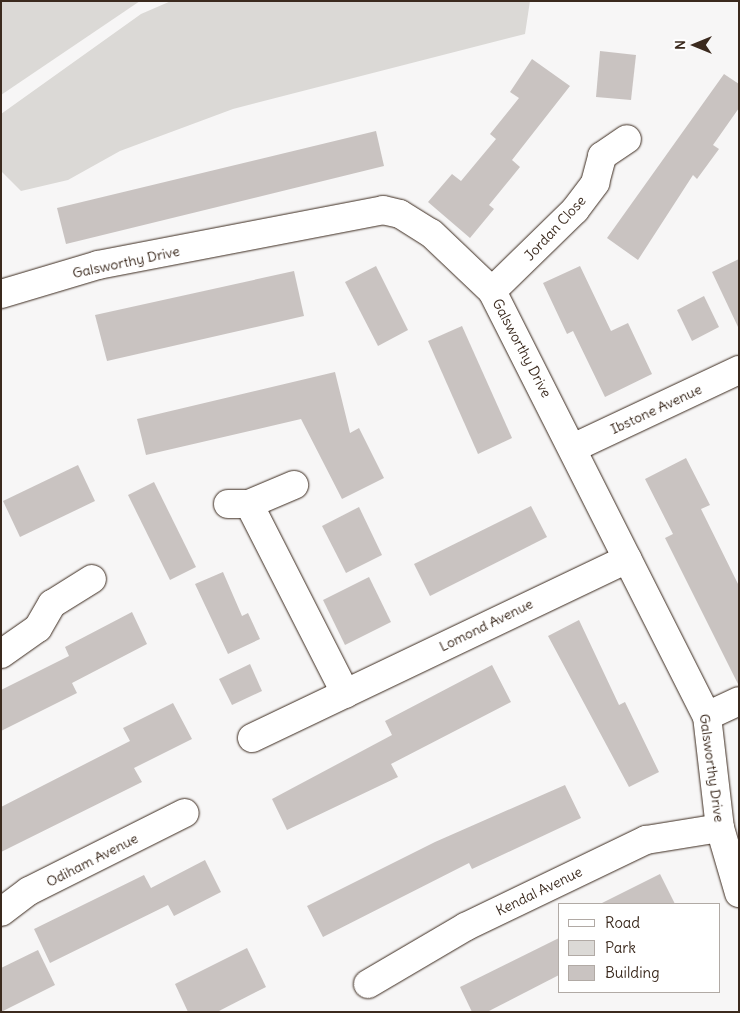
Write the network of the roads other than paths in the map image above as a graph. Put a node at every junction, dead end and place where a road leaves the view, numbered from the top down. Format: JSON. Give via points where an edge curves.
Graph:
{"nodes":[{"id":1,"x":627,"y":139,"type":"dead end"},
{"id":2,"x":492,"y":291,"type":"junction"},
{"id":3,"x":1,"y":294,"type":"edge"},
{"id":4,"x":739,"y":370,"type":"edge"},
{"id":5,"x":573,"y":448,"type":"junction"},
{"id":6,"x":294,"y":485,"type":"dead end"},
{"id":7,"x":627,"y":559,"type":"junction"},
{"id":8,"x":92,"y":579,"type":"dead end"},
{"id":9,"x":1,"y":654,"type":"edge"},
{"id":10,"x":346,"y":694,"type":"junction"},
{"id":11,"x":739,"y":701,"type":"edge"},
{"id":12,"x":707,"y":716,"type":"junction"},
{"id":13,"x":252,"y":738,"type":"dead end"},
{"id":14,"x":185,"y":813,"type":"dead end"},
{"id":15,"x":720,"y":828,"type":"junction"},
{"id":16,"x":739,"y":893,"type":"edge"},
{"id":17,"x":1,"y":912,"type":"edge"},
{"id":18,"x":368,"y":984,"type":"dead end"}],
"edges":[{"from":1,"to":2,"type":"street","name":"Jordan Close","via":[[602,156],[595,183],[576,210]]},
{"from":2,"to":3,"type":"street","name":"Galsworthy Drive","via":[[431,233],[400,214],[383,210],[98,265]]},
{"from":2,"to":5,"type":"street","name":"Galsworthy Drive"},
{"from":4,"to":5,"type":"street","name":"Ibstone Avenue"},
{"from":5,"to":7,"type":"street","name":"Galsworthy Drive"},
{"from":6,"to":10,"type":"street","via":[[238,504]]},
{"from":7,"to":10,"type":"street","name":"Lomond Avenue"},
{"from":7,"to":12,"type":"street","name":"Galsworthy Drive"},
{"from":8,"to":9,"type":"street","via":[[52,604],[38,628]]},
{"from":10,"to":13,"type":"street","name":"Lomond Avenue"},
{"from":11,"to":12,"type":"street"},
{"from":12,"to":15,"type":"street","name":"Galsworthy Drive"},
{"from":14,"to":17,"type":"street","name":"Odiham Avenue","via":[[29,892]]},
{"from":15,"to":16,"type":"street","name":"Galsworthy Drive"},
{"from":15,"to":18,"type":"street","name":"Kendal Avenue","via":[[646,840],[464,927]]}]}
